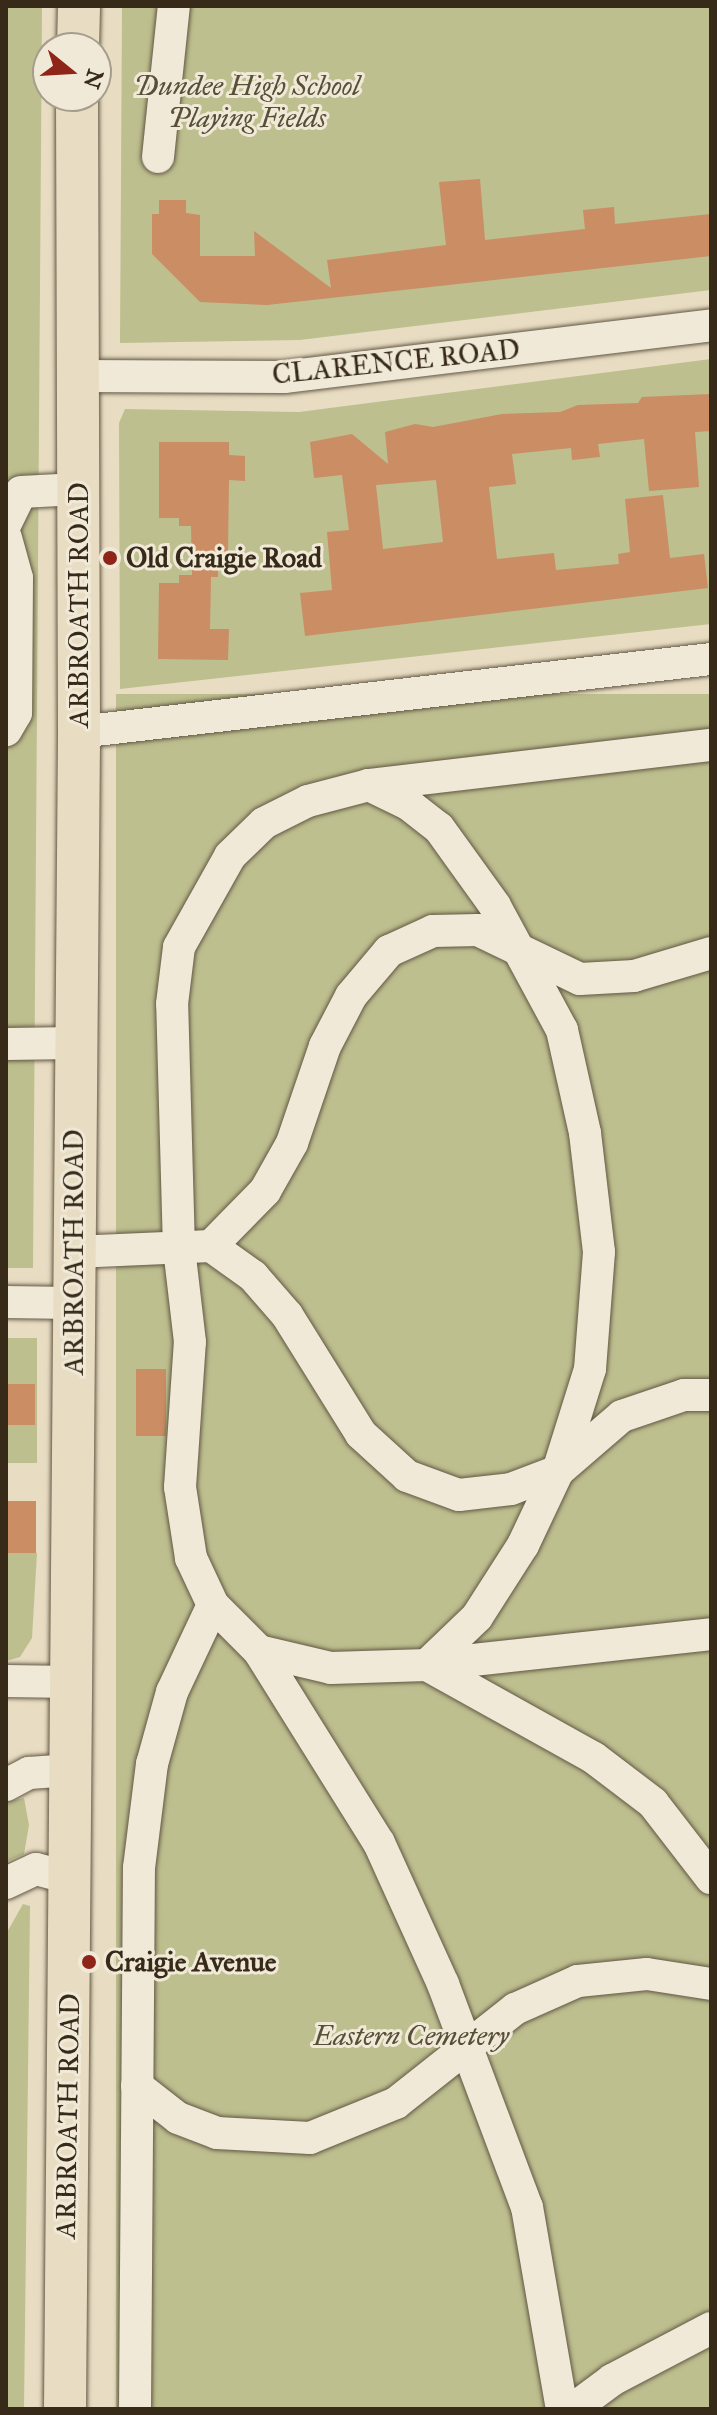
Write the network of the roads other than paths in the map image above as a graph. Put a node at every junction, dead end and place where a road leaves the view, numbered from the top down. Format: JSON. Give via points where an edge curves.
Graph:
{"nodes":[{"id":1,"x":79,"y":6,"type":"edge"},
{"id":2,"x":174,"y":6,"type":"edge"},
{"id":3,"x":78,"y":32,"type":"edge"},
{"id":4,"x":77,"y":112,"type":"edge"},
{"id":5,"x":158,"y":157,"type":"dead end"},
{"id":6,"x":711,"y":325,"type":"edge"},
{"id":7,"x":79,"y":376,"type":"junction"},
{"id":8,"x":13,"y":482,"type":"edge"},
{"id":9,"x":78,"y":489,"type":"junction"},
{"id":10,"x":6,"y":523,"type":"edge"},
{"id":11,"x":6,"y":538,"type":"edge"},
{"id":12,"x":711,"y":659,"type":"edge"},
{"id":13,"x":6,"y":730,"type":"edge"},
{"id":14,"x":79,"y":732,"type":"junction"},
{"id":15,"x":711,"y":745,"type":"edge"},
{"id":16,"x":369,"y":785,"type":"junction"},
{"id":17,"x":522,"y":952,"type":"junction"},
{"id":18,"x":711,"y":953,"type":"edge"},
{"id":19,"x":75,"y":1043,"type":"junction"},
{"id":20,"x":6,"y":1044,"type":"edge"},
{"id":21,"x":211,"y":1246,"type":"junction"},
{"id":22,"x":179,"y":1249,"type":"junction"},
{"id":23,"x":74,"y":1252,"type":"junction"},
{"id":24,"x":6,"y":1302,"type":"edge"},
{"id":25,"x":73,"y":1303,"type":"junction"},
{"id":26,"x":711,"y":1395,"type":"edge"},
{"id":27,"x":558,"y":1471,"type":"junction"},
{"id":28,"x":213,"y":1605,"type":"junction"},
{"id":29,"x":711,"y":1634,"type":"edge"},
{"id":30,"x":259,"y":1651,"type":"junction"},
{"id":31,"x":427,"y":1665,"type":"junction"},
{"id":32,"x":6,"y":1681,"type":"edge"},
{"id":33,"x":72,"y":1682,"type":"junction"},
{"id":34,"x":71,"y":1770,"type":"junction"},
{"id":35,"x":6,"y":1785,"type":"edge"},
{"id":36,"x":711,"y":1860,"type":"edge"},
{"id":37,"x":710,"y":1877,"type":"edge"},
{"id":38,"x":70,"y":1878,"type":"junction"},
{"id":39,"x":6,"y":1883,"type":"edge"},
{"id":40,"x":711,"y":1984,"type":"edge"},
{"id":41,"x":466,"y":2047,"type":"junction"},
{"id":42,"x":137,"y":2086,"type":"junction"},
{"id":43,"x":711,"y":2328,"type":"edge"},
{"id":44,"x":65,"y":2409,"type":"edge"},
{"id":45,"x":135,"y":2409,"type":"edge"},
{"id":46,"x":562,"y":2409,"type":"edge"},
{"id":47,"x":573,"y":2409,"type":"edge"}],
"edges":[{"from":1,"to":3,"type":"main road"},
{"from":2,"to":5,"type":"street"},
{"from":4,"to":7,"type":"main road","name":"ARBROATH ROAD"},
{"from":6,"to":7,"type":"street","name":"CLARENCE ROAD","via":[[284,377]]},
{"from":7,"to":9,"type":"main road","name":"ARBROATH ROAD"},
{"from":8,"to":9,"type":"street"},
{"from":8,"to":10,"type":"street"},
{"from":9,"to":14,"type":"main road","name":"ARBROATH ROAD"},
{"from":11,"to":13,"type":"street","via":[[17,578],[16,713]]},
{"from":12,"to":14,"type":"street"},
{"from":14,"to":19,"type":"main road","name":"ARBROATH ROAD"},
{"from":15,"to":16,"type":"street"},
{"from":16,"to":17,"type":"street","via":[[408,804],[439,828]]},
{"from":16,"to":22,"type":"street","via":[[308,801],[264,823],[230,856],[179,947],[172,1004]]},
{"from":17,"to":18,"type":"street","via":[[580,979],[634,976]]},
{"from":17,"to":21,"type":"street","via":[[478,930],[433,931],[389,951],[351,996],[331,1033],[292,1143],[265,1191]]},
{"from":17,"to":27,"type":"street","via":[[562,1030],[585,1133],[599,1252],[590,1369]]},
{"from":19,"to":20,"type":"street"},
{"from":19,"to":23,"type":"main road","name":"ARBROATH ROAD"},
{"from":21,"to":22,"type":"street"},
{"from":21,"to":27,"type":"street","via":[[253,1276],[287,1315],[361,1434],[407,1476],[459,1495],[511,1489]]},
{"from":22,"to":23,"type":"street"},
{"from":22,"to":28,"type":"street","via":[[190,1342],[180,1487],[191,1558]]},
{"from":23,"to":25,"type":"main road","name":"ARBROATH ROAD"},
{"from":24,"to":25,"type":"street"},
{"from":25,"to":33,"type":"main road","name":"ARBROATH ROAD"},
{"from":26,"to":27,"type":"street","via":[[684,1395],[622,1416]]},
{"from":27,"to":31,"type":"street","via":[[523,1545],[477,1617]]},
{"from":28,"to":30,"type":"street"},
{"from":28,"to":42,"type":"street","via":[[172,1692],[152,1764],[139,1868]]},
{"from":29,"to":31,"type":"street"},
{"from":30,"to":31,"type":"street","via":[[331,1668]]},
{"from":30,"to":41,"type":"street","via":[[379,1843],[417,1921]]},
{"from":31,"to":37,"type":"street","via":[[594,1758],[653,1803]]},
{"from":32,"to":33,"type":"street"},
{"from":33,"to":34,"type":"main road","name":"ARBROATH ROAD"},
{"from":34,"to":35,"type":"street","via":[[29,1773]]},
{"from":34,"to":38,"type":"main road","name":"ARBROATH ROAD"},
{"from":36,"to":37,"type":"street"},
{"from":38,"to":39,"type":"street","via":[[36,1869]]},
{"from":38,"to":44,"type":"main road","name":"ARBROATH ROAD"},
{"from":40,"to":41,"type":"street","via":[[647,1974],[578,1981],[515,2009]]},
{"from":41,"to":42,"type":"street","via":[[396,2103],[310,2138],[217,2133],[178,2118]]},
{"from":41,"to":46,"type":"street","via":[[527,2207]]},
{"from":42,"to":45,"type":"street"},
{"from":43,"to":47,"type":"street","via":[[612,2380]]}]}
